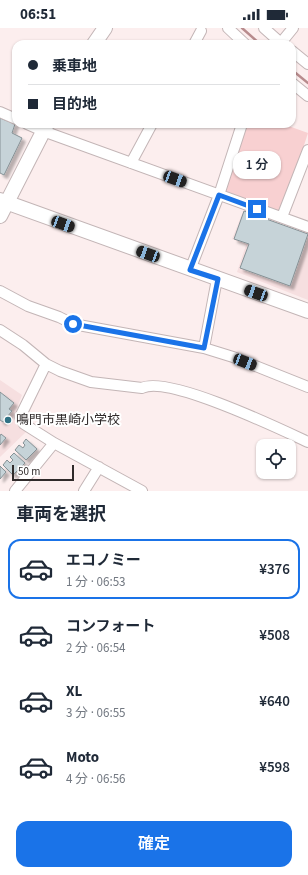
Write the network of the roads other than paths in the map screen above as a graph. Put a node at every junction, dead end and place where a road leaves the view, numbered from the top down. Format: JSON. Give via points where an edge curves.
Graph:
{"nodes":[{"id":1,"x":105,"y":28,"type":"edge"},
{"id":2,"x":228,"y":28,"type":"edge"},
{"id":3,"x":264,"y":28,"type":"edge"},
{"id":4,"x":293,"y":28,"type":"edge"},
{"id":5,"x":201,"y":31,"type":"dead end"},
{"id":6,"x":97,"y":40,"type":"edge"},
{"id":7,"x":196,"y":40,"type":"edge"},
{"id":8,"x":241,"y":40,"type":"edge"},
{"id":9,"x":277,"y":40,"type":"edge"},
{"id":10,"x":284,"y":40,"type":"edge"},
{"id":11,"x":296,"y":54,"type":"edge"},
{"id":12,"x":308,"y":64,"type":"edge"},
{"id":13,"x":296,"y":86,"type":"edge"},
{"id":14,"x":308,"y":96,"type":"edge"},
{"id":15,"x":0,"y":112,"type":"edge"},
{"id":16,"x":12,"y":117,"type":"edge"},
{"id":17,"x":44,"y":128,"type":"edge"},
{"id":18,"x":47,"y":128,"type":"edge"},
{"id":19,"x":150,"y":128,"type":"edge"},
{"id":20,"x":241,"y":128,"type":"edge"},
{"id":21,"x":308,"y":150,"type":"edge"},
{"id":22,"x":131,"y":163,"type":"junction"},
{"id":23,"x":219,"y":195,"type":"junction"},
{"id":24,"x":3,"y":202,"type":"edge"},
{"id":25,"x":0,"y":216,"type":"edge"},
{"id":26,"x":282,"y":217,"type":"junction"},
{"id":27,"x":308,"y":227,"type":"edge"},
{"id":28,"x":190,"y":270,"type":"junction"},
{"id":29,"x":218,"y":279,"type":"junction"},
{"id":30,"x":0,"y":291,"type":"edge"},
{"id":31,"x":308,"y":311,"type":"edge"},
{"id":32,"x":0,"y":330,"type":"edge"},
{"id":33,"x":204,"y":348,"type":"junction"},
{"id":34,"x":46,"y":364,"type":"junction"},
{"id":35,"x":308,"y":387,"type":"edge"},
{"id":36,"x":308,"y":442,"type":"edge"},
{"id":37,"x":54,"y":443,"type":"junction"},
{"id":38,"x":98,"y":468,"type":"junction"},
{"id":39,"x":15,"y":491,"type":"edge"},
{"id":40,"x":84,"y":491,"type":"edge"},
{"id":41,"x":142,"y":491,"type":"edge"}],
"edges":[{"from":1,"to":6,"type":"street"},
{"from":2,"to":8,"type":"street"},
{"from":3,"to":9,"type":"street"},
{"from":4,"to":10,"type":"street"},
{"from":5,"to":7,"type":"street"},
{"from":11,"to":12,"type":"street"},
{"from":13,"to":14,"type":"street"},
{"from":15,"to":16,"type":"street"},
{"from":17,"to":24,"type":"street"},
{"from":18,"to":22,"type":"street"},
{"from":19,"to":22,"type":"street"},
{"from":20,"to":23,"type":"street"},
{"from":21,"to":26,"type":"street"},
{"from":22,"to":23,"type":"street"},
{"from":23,"to":26,"type":"street"},
{"from":23,"to":28,"type":"street"},
{"from":24,"to":25,"type":"street"},
{"from":24,"to":28,"type":"street"},
{"from":26,"to":27,"type":"street"},
{"from":28,"to":29,"type":"street"},
{"from":29,"to":31,"type":"street"},
{"from":29,"to":33,"type":"street"},
{"from":30,"to":33,"type":"street","via":[[28,306],[73,324]]},
{"from":32,"to":34,"type":"street"},
{"from":33,"to":35,"type":"street"},
{"from":34,"to":36,"type":"street","via":[[91,382],[142,388],[147,385],[164,386],[196,395],[254,417]]},
{"from":34,"to":37,"type":"street","via":[[20,417],[24,424]]},
{"from":37,"to":38,"type":"street"},
{"from":37,"to":39,"type":"street"},
{"from":38,"to":40,"type":"street"},
{"from":38,"to":41,"type":"street"}]}
